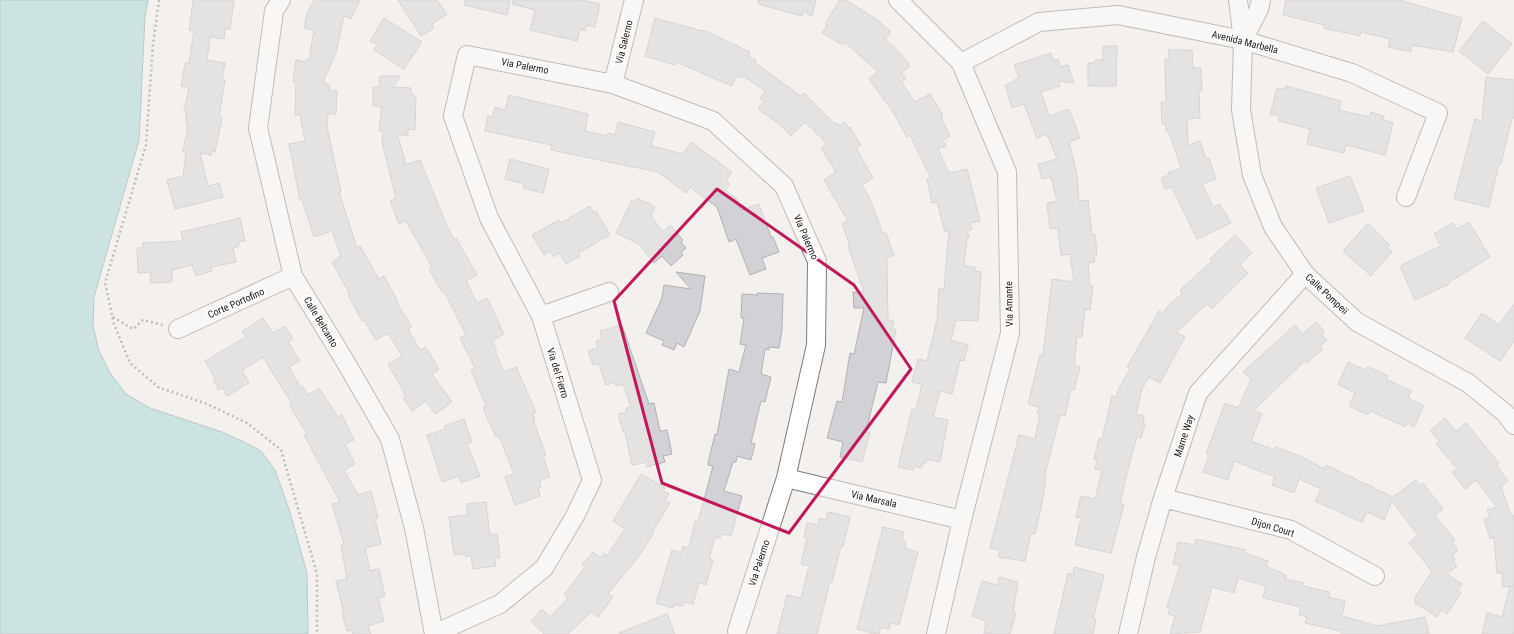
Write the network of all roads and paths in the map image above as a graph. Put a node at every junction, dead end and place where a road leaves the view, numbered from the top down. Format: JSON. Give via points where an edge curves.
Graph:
{"nodes":[{"id":1,"x":281,"y":0,"type":"edge"},
{"id":2,"x":634,"y":0,"type":"edge"},
{"id":3,"x":898,"y":0,"type":"edge"},
{"id":4,"x":1238,"y":0,"type":"edge"},
{"id":5,"x":1261,"y":0,"type":"edge"},
{"id":6,"x":1243,"y":40,"type":"junction"},
{"id":7,"x":467,"y":54,"type":"joint"},
{"id":8,"x":961,"y":63,"type":"junction"},
{"id":9,"x":613,"y":84,"type":"junction"},
{"id":10,"x":1406,"y":197,"type":"dead end"},
{"id":11,"x":1305,"y":274,"type":"junction"},
{"id":12,"x":293,"y":276,"type":"junction"},
{"id":13,"x":609,"y":292,"type":"dead end"},
{"id":14,"x":541,"y":316,"type":"junction"},
{"id":15,"x":112,"y":317,"type":"dead end"},
{"id":16,"x":178,"y":329,"type":"joint"},
{"id":17,"x":1514,"y":425,"type":"edge"},
{"id":18,"x":786,"y":478,"type":"junction"},
{"id":19,"x":1163,"y":498,"type":"junction"},
{"id":20,"x":962,"y":520,"type":"junction"},
{"id":21,"x":1375,"y":576,"type":"dead end"},
{"id":22,"x":737,"y":631,"type":"dead end"},
{"id":23,"x":434,"y":634,"type":"edge"},
{"id":24,"x":936,"y":634,"type":"edge"},
{"id":25,"x":1128,"y":634,"type":"edge"}],
"edges":[{"from":1,"to":12,"type":"street","name":"Calle Belcanto","via":[[274,11],[258,128]]},
{"from":2,"to":9,"type":"street","name":"Via Salerno"},
{"from":3,"to":8,"type":"street","name":"Via Amante"},
{"from":4,"to":6,"type":"street","name":"Calle Pompeii"},
{"from":5,"to":6,"type":"street","name":"Calle Pompeii"},
{"from":6,"to":8,"type":"street","name":"Avenida Marbella","via":[[1118,15],[1039,22]]},
{"from":6,"to":10,"type":"street","name":"Avenida Marbella","via":[[1352,73],[1438,113]]},
{"from":6,"to":11,"type":"street","name":"Calle Pompeii","via":[[1241,110],[1252,175],[1273,226]]},
{"from":7,"to":9,"type":"street","name":"Via Palermo"},
{"from":7,"to":14,"type":"street","name":"Via del Fierro","via":[[453,116],[489,218]]},
{"from":8,"to":20,"type":"street","name":"Via Amante","via":[[1007,172],[1010,333]]},
{"from":9,"to":18,"type":"street","name":"Via Palermo","via":[[713,121],[784,186],[817,261],[816,344]]},
{"from":11,"to":17,"type":"street","name":"Calle Pompeii","via":[[1357,322],[1468,382],[1505,413]]},
{"from":11,"to":19,"type":"street","name":"Marne Way","via":[[1198,393]]},
{"from":12,"to":16,"type":"street","name":"Corte Portofino"},
{"from":12,"to":23,"type":"street","name":"Calle Belcanto","via":[[390,440],[414,528]]},
{"from":13,"to":14,"type":"street"},
{"from":14,"to":23,"type":"street","name":"Via del Fierro","via":[[592,480],[575,516],[544,568],[500,604]]},
{"from":15,"to":16,"type":"path","via":[[133,329],[143,320]]},
{"from":18,"to":20,"type":"street","name":"Via Marsala"},
{"from":18,"to":22,"type":"street","name":"Via Palermo"},
{"from":19,"to":21,"type":"street","name":"Dijon Court","via":[[1291,530]]},
{"from":19,"to":25,"type":"street","name":"Marne Way"},
{"from":20,"to":24,"type":"street","name":"Via Amante"}]}
